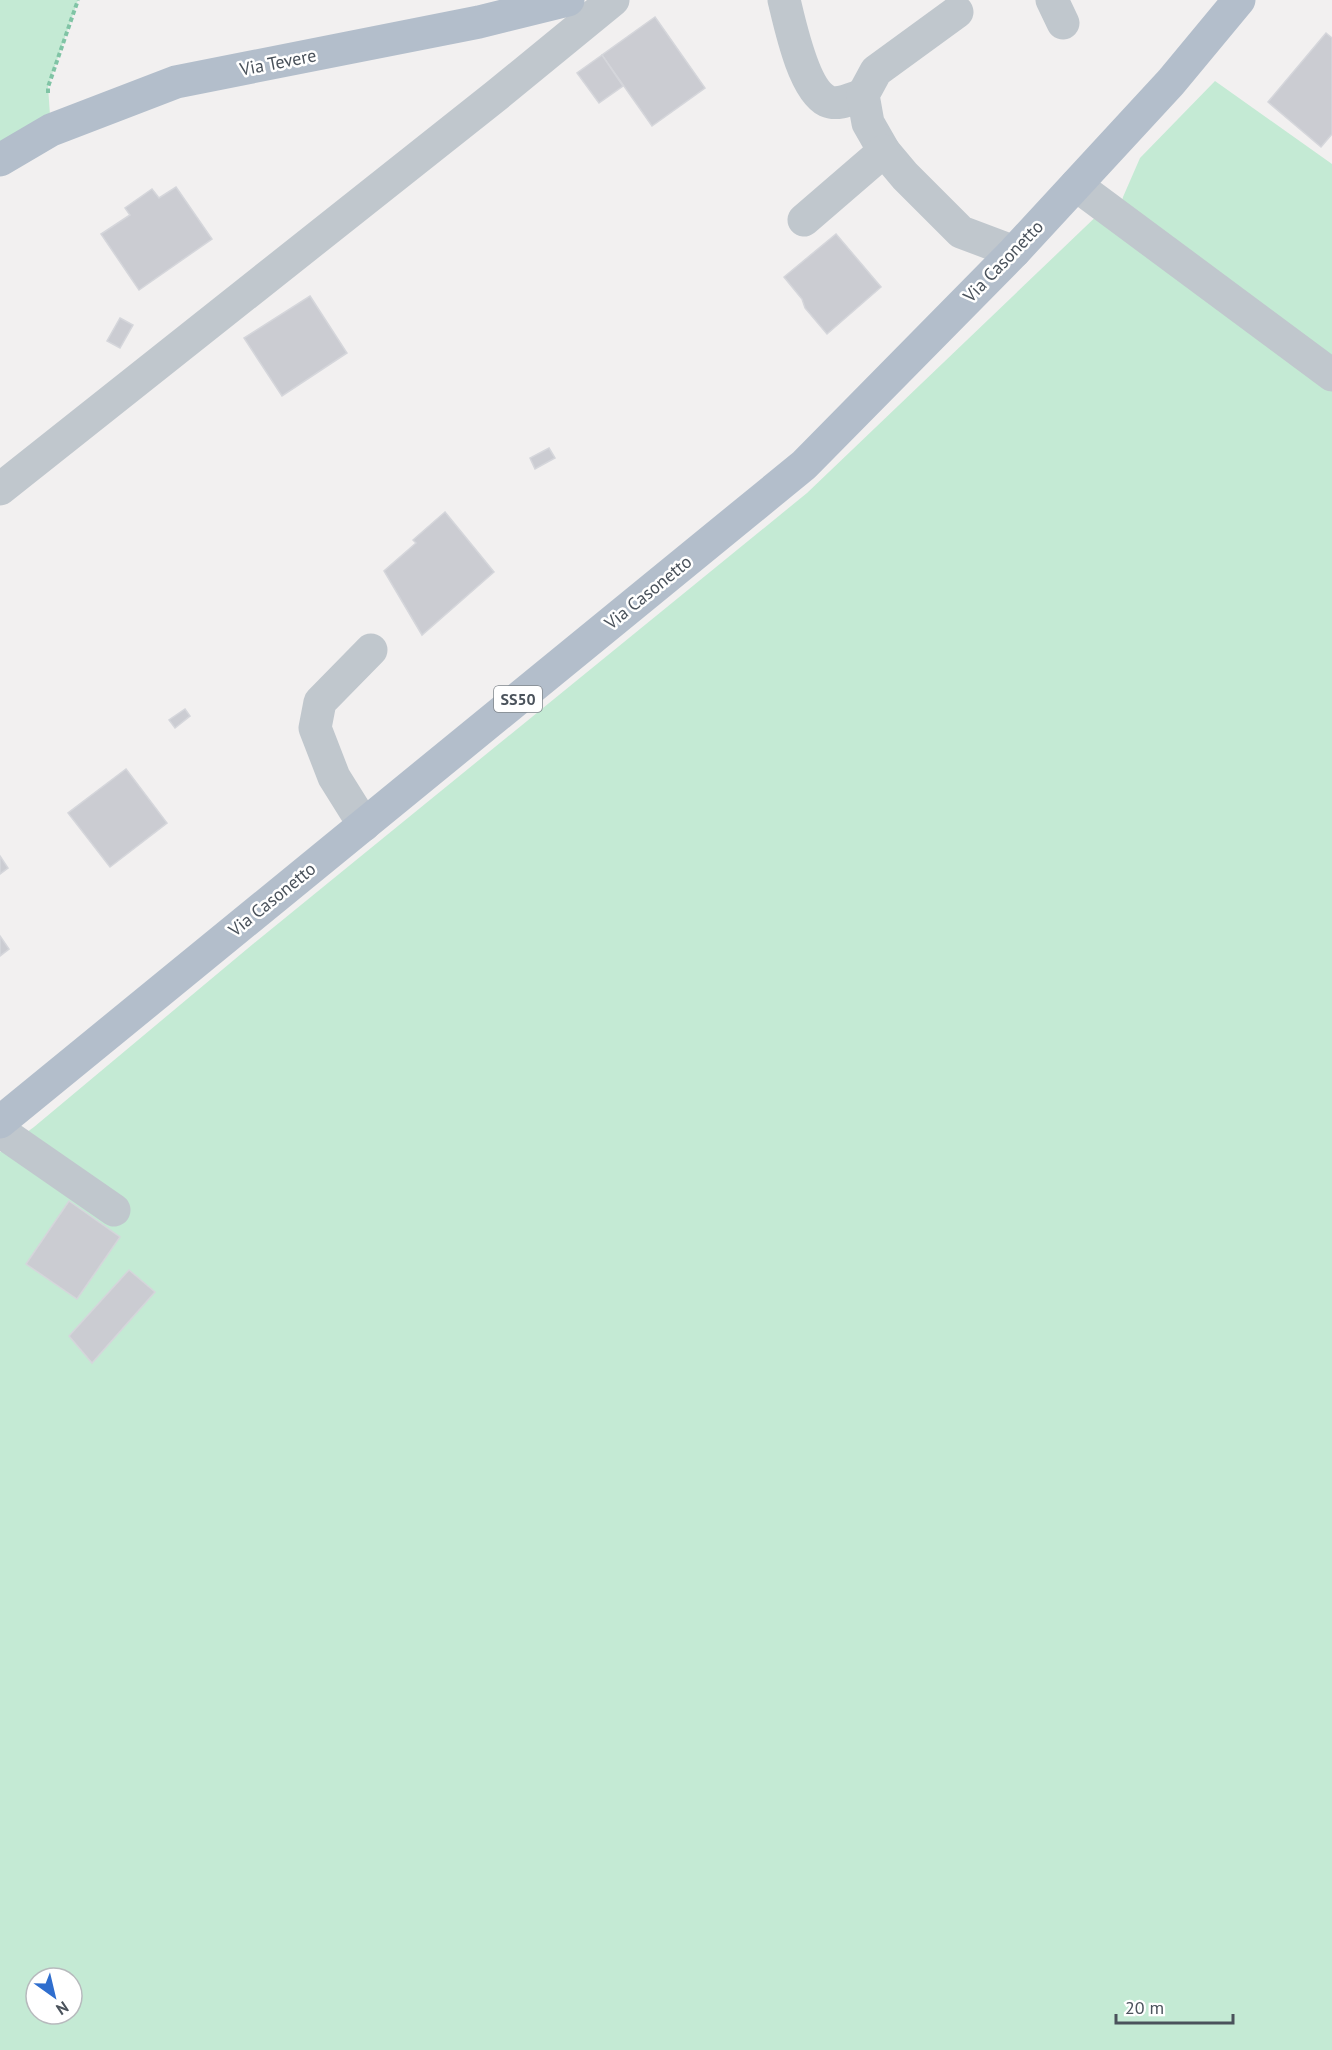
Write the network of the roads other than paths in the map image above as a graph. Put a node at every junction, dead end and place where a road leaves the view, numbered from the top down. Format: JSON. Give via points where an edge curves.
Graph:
{"nodes":[{"id":1,"x":568,"y":0,"type":"edge"},
{"id":2,"x":613,"y":0,"type":"edge"},
{"id":3,"x":784,"y":0,"type":"edge"},
{"id":4,"x":1239,"y":0,"type":"edge"},
{"id":5,"x":489,"y":9,"type":"edge"},
{"id":6,"x":957,"y":12,"type":"dead end"},
{"id":7,"x":863,"y":95,"type":"junction"},
{"id":8,"x":884,"y":152,"type":"junction"},
{"id":9,"x":0,"y":160,"type":"edge"},
{"id":10,"x":1076,"y":185,"type":"junction"},
{"id":11,"x":804,"y":220,"type":"dead end"},
{"id":12,"x":1014,"y":252,"type":"junction"},
{"id":13,"x":1332,"y":375,"type":"edge"},
{"id":14,"x":0,"y":489,"type":"edge"},
{"id":15,"x":371,"y":650,"type":"dead end"},
{"id":16,"x":364,"y":825,"type":"junction"},
{"id":17,"x":0,"y":1122,"type":"edge"},
{"id":18,"x":0,"y":1131,"type":"edge"},
{"id":19,"x":114,"y":1210,"type":"dead end"}],
"edges":[{"from":1,"to":5,"type":"main road","name":"Via Tevere"},
{"from":2,"to":14,"type":"street"},
{"from":3,"to":7,"type":"street","via":[[800,61],[817,91],[827,101],[838,102]]},
{"from":4,"to":10,"type":"main road","name":"Via Casonetto","via":[[1171,82]]},
{"from":5,"to":9,"type":"main road","name":"Via Tevere","via":[[176,82],[51,130]]},
{"from":6,"to":7,"type":"street","via":[[876,71]]},
{"from":7,"to":8,"type":"street","via":[[868,123]]},
{"from":8,"to":11,"type":"street"},
{"from":8,"to":12,"type":"street","via":[[961,232]]},
{"from":10,"to":12,"type":"main road","name":"Via Casonetto"},
{"from":10,"to":13,"type":"street"},
{"from":12,"to":16,"type":"main road","name":"Via Casonetto","number":"SS50","via":[[804,465]]},
{"from":15,"to":16,"type":"street","via":[[320,702],[315,728],[334,777]]},
{"from":16,"to":17,"type":"main road","name":"Via Casonetto","number":"SS50"},
{"from":18,"to":19,"type":"street"}]}
